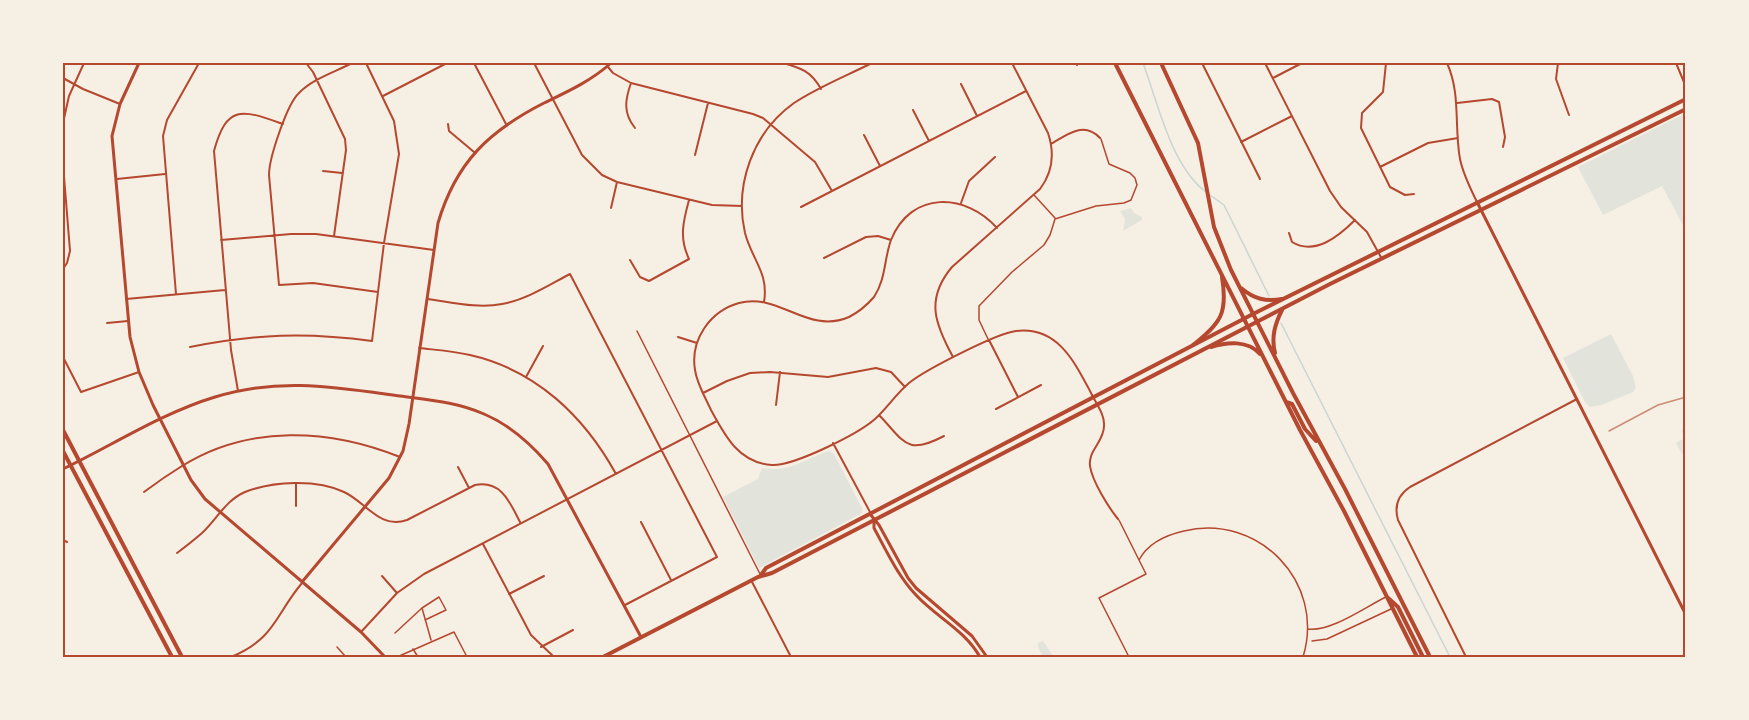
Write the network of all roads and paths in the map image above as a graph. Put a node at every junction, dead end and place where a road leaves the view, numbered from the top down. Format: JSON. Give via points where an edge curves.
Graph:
{"nodes":[{"id":1,"x":84,"y":63,"type":"edge"},
{"id":2,"x":139,"y":63,"type":"edge"},
{"id":3,"x":199,"y":63,"type":"edge"},
{"id":4,"x":306,"y":63,"type":"edge"},
{"id":5,"x":352,"y":63,"type":"edge"},
{"id":6,"x":366,"y":63,"type":"edge"},
{"id":7,"x":447,"y":63,"type":"edge"},
{"id":8,"x":474,"y":63,"type":"edge"},
{"id":9,"x":534,"y":63,"type":"edge"},
{"id":10,"x":783,"y":63,"type":"edge"},
{"id":11,"x":872,"y":63,"type":"edge"},
{"id":12,"x":1012,"y":63,"type":"edge"},
{"id":13,"x":1115,"y":63,"type":"edge"},
{"id":14,"x":1161,"y":63,"type":"edge"},
{"id":15,"x":1202,"y":63,"type":"edge"},
{"id":16,"x":1265,"y":63,"type":"edge"},
{"id":17,"x":1302,"y":63,"type":"edge"},
{"id":18,"x":1386,"y":63,"type":"edge"},
{"id":19,"x":1447,"y":63,"type":"edge"},
{"id":20,"x":1558,"y":63,"type":"edge"},
{"id":21,"x":1676,"y":63,"type":"edge"},
{"id":22,"x":609,"y":65,"type":"edge"},
{"id":23,"x":63,"y":78,"type":"edge"},
{"id":24,"x":1273,"y":78,"type":"junction"},
{"id":25,"x":317,"y":81,"type":"junction"},
{"id":26,"x":631,"y":83,"type":"junction"},
{"id":27,"x":73,"y":84,"type":"junction"},
{"id":28,"x":961,"y":84,"type":"dead end"},
{"id":29,"x":1686,"y":87,"type":"edge"},
{"id":30,"x":821,"y":88,"type":"junction"},
{"id":31,"x":1026,"y":91,"type":"junction"},
{"id":32,"x":383,"y":96,"type":"junction"},
{"id":33,"x":553,"y":99,"type":"junction"},
{"id":34,"x":1686,"y":99,"type":"edge"},
{"id":35,"x":708,"y":103,"type":"junction"},
{"id":36,"x":1457,"y":103,"type":"junction"},
{"id":37,"x":120,"y":104,"type":"junction"},
{"id":38,"x":1686,"y":109,"type":"edge"},
{"id":39,"x":912,"y":110,"type":"dead end"},
{"id":40,"x":1569,"y":115,"type":"dead end"},
{"id":41,"x":977,"y":116,"type":"junction"},
{"id":42,"x":1292,"y":116,"type":"junction"},
{"id":43,"x":63,"y":123,"type":"edge"},
{"id":44,"x":283,"y":124,"type":"junction"},
{"id":45,"x":448,"y":124,"type":"dead end"},
{"id":46,"x":506,"y":124,"type":"junction"},
{"id":47,"x":771,"y":125,"type":"junction"},
{"id":48,"x":635,"y":128,"type":"dead end"},
{"id":49,"x":864,"y":135,"type":"dead end"},
{"id":50,"x":1100,"y":138,"type":"joint"},
{"id":51,"x":1458,"y":138,"type":"junction"},
{"id":52,"x":929,"y":141,"type":"junction"},
{"id":53,"x":1241,"y":142,"type":"junction"},
{"id":54,"x":1052,"y":144,"type":"junction"},
{"id":55,"x":1503,"y":147,"type":"dead end"},
{"id":56,"x":474,"y":152,"type":"junction"},
{"id":57,"x":694,"y":155,"type":"dead end"},
{"id":58,"x":995,"y":157,"type":"dead end"},
{"id":59,"x":63,"y":164,"type":"edge"},
{"id":60,"x":880,"y":166,"type":"junction"},
{"id":61,"x":1380,"y":167,"type":"junction"},
{"id":62,"x":323,"y":171,"type":"dead end"},
{"id":63,"x":165,"y":174,"type":"junction"},
{"id":64,"x":342,"y":174,"type":"junction"},
{"id":65,"x":115,"y":179,"type":"junction"},
{"id":66,"x":1260,"y":179,"type":"dead end"},
{"id":67,"x":64,"y":180,"type":"edge"},
{"id":68,"x":617,"y":182,"type":"junction"},
{"id":69,"x":832,"y":191,"type":"junction"},
{"id":70,"x":1414,"y":194,"type":"dead end"},
{"id":71,"x":1034,"y":195,"type":"junction"},
{"id":72,"x":689,"y":200,"type":"junction"},
{"id":73,"x":1477,"y":202,"type":"junction"},
{"id":74,"x":961,"y":203,"type":"junction"},
{"id":75,"x":742,"y":206,"type":"junction"},
{"id":76,"x":801,"y":207,"type":"dead end"},
{"id":77,"x":610,"y":208,"type":"dead end"},
{"id":78,"x":1481,"y":210,"type":"junction"},
{"id":79,"x":1055,"y":219,"type":"junction"},
{"id":80,"x":1354,"y":220,"type":"junction"},
{"id":81,"x":997,"y":228,"type":"junction"},
{"id":82,"x":1289,"y":233,"type":"dead end"},
{"id":83,"x":274,"y":236,"type":"junction"},
{"id":84,"x":334,"y":236,"type":"junction"},
{"id":85,"x":221,"y":240,"type":"junction"},
{"id":86,"x":891,"y":240,"type":"junction"},
{"id":87,"x":384,"y":243,"type":"junction"},
{"id":88,"x":434,"y":250,"type":"junction"},
{"id":89,"x":1378,"y":252,"type":"junction"},
{"id":90,"x":824,"y":258,"type":"dead end"},
{"id":91,"x":1382,"y":259,"type":"junction"},
{"id":92,"x":630,"y":260,"type":"dead end"},
{"id":93,"x":63,"y":269,"type":"edge"},
{"id":94,"x":1221,"y":274,"type":"junction"},
{"id":95,"x":1239,"y":286,"type":"junction"},
{"id":96,"x":225,"y":290,"type":"junction"},
{"id":97,"x":378,"y":292,"type":"junction"},
{"id":98,"x":176,"y":294,"type":"junction"},
{"id":99,"x":126,"y":299,"type":"junction"},
{"id":100,"x":426,"y":299,"type":"junction"},
{"id":101,"x":1282,"y":299,"type":"junction"},
{"id":102,"x":764,"y":302,"type":"junction"},
{"id":103,"x":1282,"y":310,"type":"junction"},
{"id":104,"x":1253,"y":314,"type":"junction"},
{"id":105,"x":1244,"y":318,"type":"junction"},
{"id":106,"x":128,"y":321,"type":"junction"},
{"id":107,"x":107,"y":323,"type":"dead end"},
{"id":108,"x":1258,"y":323,"type":"junction"},
{"id":109,"x":1249,"y":327,"type":"junction"},
{"id":110,"x":637,"y":331,"type":"dead end"},
{"id":111,"x":678,"y":337,"type":"dead end"},
{"id":112,"x":230,"y":339,"type":"junction"},
{"id":113,"x":989,"y":340,"type":"junction"},
{"id":114,"x":697,"y":343,"type":"junction"},
{"id":115,"x":1192,"y":345,"type":"junction"},
{"id":116,"x":543,"y":346,"type":"dead end"},
{"id":117,"x":190,"y":347,"type":"dead end"},
{"id":118,"x":1211,"y":347,"type":"junction"},
{"id":119,"x":419,"y":348,"type":"junction"},
{"id":120,"x":63,"y":357,"type":"edge"},
{"id":121,"x":953,"y":358,"type":"junction"},
{"id":122,"x":1264,"y":358,"type":"junction"},
{"id":123,"x":1278,"y":363,"type":"junction"},
{"id":124,"x":139,"y":372,"type":"junction"},
{"id":125,"x":780,"y":372,"type":"junction"},
{"id":126,"x":526,"y":376,"type":"junction"},
{"id":127,"x":1041,"y":386,"type":"dead end"},
{"id":128,"x":905,"y":387,"type":"junction"},
{"id":129,"x":238,"y":391,"type":"junction"},
{"id":130,"x":703,"y":393,"type":"junction"},
{"id":131,"x":1018,"y":397,"type":"junction"},
{"id":132,"x":1093,"y":397,"type":"junction"},
{"id":133,"x":412,"y":398,"type":"junction"},
{"id":134,"x":1577,"y":399,"type":"junction"},
{"id":135,"x":1286,"y":402,"type":"junction"},
{"id":136,"x":1097,"y":404,"type":"junction"},
{"id":137,"x":776,"y":405,"type":"dead end"},
{"id":138,"x":996,"y":409,"type":"dead end"},
{"id":139,"x":879,"y":415,"type":"junction"},
{"id":140,"x":160,"y":420,"type":"junction"},
{"id":141,"x":717,"y":421,"type":"junction"},
{"id":142,"x":63,"y":430,"type":"edge"},
{"id":143,"x":690,"y":435,"type":"junction"},
{"id":144,"x":944,"y":436,"type":"dead end"},
{"id":145,"x":833,"y":443,"type":"junction"},
{"id":146,"x":1321,"y":446,"type":"junction"},
{"id":147,"x":662,"y":450,"type":"junction"},
{"id":148,"x":63,"y":451,"type":"edge"},
{"id":149,"x":400,"y":457,"type":"junction"},
{"id":150,"x":79,"y":461,"type":"junction"},
{"id":151,"x":183,"y":465,"type":"junction"},
{"id":152,"x":70,"y":466,"type":"junction"},
{"id":153,"x":458,"y":467,"type":"dead end"},
{"id":154,"x":63,"y":469,"type":"edge"},
{"id":155,"x":616,"y":474,"type":"junction"},
{"id":156,"x":296,"y":484,"type":"junction"},
{"id":157,"x":469,"y":488,"type":"junction"},
{"id":158,"x":144,"y":492,"type":"dead end"},
{"id":159,"x":568,"y":499,"type":"junction"},
{"id":160,"x":296,"y":506,"type":"dead end"},
{"id":161,"x":366,"y":507,"type":"junction"},
{"id":162,"x":221,"y":513,"type":"junction"},
{"id":163,"x":870,"y":513,"type":"junction"},
{"id":164,"x":1118,"y":519,"type":"joint"},
{"id":165,"x":874,"y":520,"type":"junction"},
{"id":166,"x":641,"y":522,"type":"dead end"},
{"id":167,"x":521,"y":524,"type":"junction"},
{"id":168,"x":482,"y":544,"type":"junction"},
{"id":169,"x":177,"y":553,"type":"dead end"},
{"id":170,"x":1139,"y":560,"type":"junction"},
{"id":171,"x":761,"y":575,"type":"junction"},
{"id":172,"x":382,"y":576,"type":"dead end"},
{"id":173,"x":544,"y":576,"type":"dead end"},
{"id":174,"x":672,"y":580,"type":"junction"},
{"id":175,"x":751,"y":580,"type":"junction"},
{"id":176,"x":302,"y":582,"type":"junction"},
{"id":177,"x":397,"y":593,"type":"junction"},
{"id":178,"x":509,"y":594,"type":"junction"},
{"id":179,"x":1387,"y":597,"type":"junction"},
{"id":180,"x":625,"y":605,"type":"junction"},
{"id":181,"x":422,"y":608,"type":"junction"},
{"id":182,"x":1395,"y":613,"type":"junction"},
{"id":183,"x":1686,"y":615,"type":"edge"},
{"id":184,"x":425,"y":620,"type":"junction"},
{"id":185,"x":1307,"y":628,"type":"junction"},
{"id":186,"x":573,"y":630,"type":"dead end"},
{"id":187,"x":361,"y":632,"type":"junction"},
{"id":188,"x":395,"y":633,"type":"dead end"},
{"id":189,"x":641,"y":637,"type":"junction"},
{"id":190,"x":431,"y":641,"type":"junction"},
{"id":191,"x":1312,"y":641,"type":"dead end"},
{"id":192,"x":337,"y":647,"type":"dead end"},
{"id":193,"x":541,"y":647,"type":"junction"},
{"id":194,"x":413,"y":648,"type":"junction"},
{"id":195,"x":172,"y":657,"type":"edge"},
{"id":196,"x":182,"y":657,"type":"edge"},
{"id":197,"x":231,"y":657,"type":"edge"},
{"id":198,"x":346,"y":657,"type":"edge"},
{"id":199,"x":385,"y":657,"type":"edge"},
{"id":200,"x":396,"y":657,"type":"edge"},
{"id":201,"x":418,"y":657,"type":"edge"},
{"id":202,"x":467,"y":657,"type":"edge"},
{"id":203,"x":554,"y":657,"type":"edge"},
{"id":204,"x":603,"y":657,"type":"edge"},
{"id":205,"x":791,"y":657,"type":"edge"},
{"id":206,"x":980,"y":657,"type":"edge"},
{"id":207,"x":987,"y":657,"type":"edge"},
{"id":208,"x":1129,"y":657,"type":"edge"},
{"id":209,"x":1303,"y":657,"type":"edge"},
{"id":210,"x":1417,"y":657,"type":"edge"},
{"id":211,"x":1423,"y":657,"type":"edge"},
{"id":212,"x":1430,"y":657,"type":"edge"},
{"id":213,"x":1466,"y":657,"type":"edge"}],
"edges":[{"from":1,"to":27,"type":"street"},
{"from":2,"to":37,"type":"street"},
{"from":3,"to":63,"type":"street","via":[[165,128]]},
{"from":4,"to":25,"type":"street"},
{"from":5,"to":25,"type":"street"},
{"from":6,"to":32,"type":"street"},
{"from":7,"to":32,"type":"street"},
{"from":8,"to":46,"type":"street"},
{"from":9,"to":33,"type":"street"},
{"from":10,"to":30,"type":"street","via":[[807,70]]},
{"from":11,"to":30,"type":"street"},
{"from":12,"to":31,"type":"street"},
{"from":13,"to":94,"type":"main road"},
{"from":14,"to":95,"type":"main road","via":[[1193,129],[1221,249]]},
{"from":15,"to":53,"type":"street"},
{"from":16,"to":24,"type":"street"},
{"from":17,"to":24,"type":"street"},
{"from":18,"to":61,"type":"street","via":[[1383,92],[1365,109],[1360,123]]},
{"from":19,"to":36,"type":"street"},
{"from":20,"to":40,"type":"street","via":[[1556,79]]},
{"from":21,"to":29,"type":"street"},
{"from":22,"to":26,"type":"street","via":[[613,73]]},
{"from":22,"to":33,"type":"street"},
{"from":23,"to":27,"type":"street"},
{"from":24,"to":42,"type":"street"},
{"from":25,"to":44,"type":"street","via":[[295,97]]},
{"from":25,"to":64,"type":"street","via":[[345,139]]},
{"from":26,"to":35,"type":"street"},
{"from":26,"to":48,"type":"street","via":[[625,105]]},
{"from":27,"to":37,"type":"street"},
{"from":27,"to":43,"type":"street"},
{"from":28,"to":41,"type":"street"},
{"from":30,"to":47,"type":"street","via":[[792,105]]},
{"from":31,"to":41,"type":"street"},
{"from":31,"to":54,"type":"street"},
{"from":32,"to":87,"type":"street","via":[[394,122],[399,154]]},
{"from":33,"to":46,"type":"street"},
{"from":33,"to":68,"type":"street","via":[[584,159]]},
{"from":34,"to":73,"type":"main road"},
{"from":35,"to":47,"type":"street","via":[[758,116]]},
{"from":35,"to":57,"type":"street"},
{"from":36,"to":51,"type":"street"},
{"from":36,"to":55,"type":"street","via":[[1492,99],[1499,102]]},
{"from":37,"to":65,"type":"street","via":[[112,136]]},
{"from":38,"to":78,"type":"main road"},
{"from":39,"to":52,"type":"street"},
{"from":41,"to":52,"type":"street"},
{"from":42,"to":53,"type":"street"},
{"from":42,"to":80,"type":"street","via":[[1330,191]]},
{"from":44,"to":83,"type":"street","via":[[269,168]]},
{"from":44,"to":85,"type":"street","via":[[244,113],[222,127],[213,157]]},
{"from":45,"to":56,"type":"street","via":[[449,131]]},
{"from":46,"to":56,"type":"street"},
{"from":47,"to":69,"type":"street","via":[[815,162]]},
{"from":47,"to":75,"type":"street","via":[[749,163]]},
{"from":49,"to":60,"type":"street"},
{"from":50,"to":54,"type":"street","via":[[1089,130],[1079,129]]},
{"from":50,"to":79,"type":"lane","via":[[1109,164],[1135,178],[1133,197],[1124,203],[1096,206]]},
{"from":51,"to":61,"type":"street","via":[[1428,143]]},
{"from":51,"to":73,"type":"street","via":[[1463,170]]},
{"from":52,"to":60,"type":"street"},
{"from":53,"to":66,"type":"street"},
{"from":54,"to":71,"type":"street","via":[[1051,169]]},
{"from":56,"to":88,"type":"street","via":[[447,198]]},
{"from":58,"to":74,"type":"street","via":[[969,181]]},
{"from":59,"to":67,"type":"street"},
{"from":60,"to":69,"type":"street"},
{"from":61,"to":70,"type":"street","via":[[1394,190]]},
{"from":62,"to":64,"type":"street"},
{"from":63,"to":65,"type":"street"},
{"from":63,"to":98,"type":"street"},
{"from":64,"to":84,"type":"street"},
{"from":65,"to":99,"type":"street"},
{"from":67,"to":93,"type":"street","via":[[70,251]]},
{"from":68,"to":72,"type":"street"},
{"from":68,"to":77,"type":"street"},
{"from":69,"to":76,"type":"street"},
{"from":71,"to":79,"type":"lane"},
{"from":71,"to":81,"type":"street"},
{"from":72,"to":75,"type":"street"},
{"from":72,"to":92,"type":"street","via":[[681,235],[689,259],[646,281]]},
{"from":73,"to":78,"type":"street"},
{"from":73,"to":89,"type":"main road"},
{"from":74,"to":81,"type":"street","via":[[983,213]]},
{"from":74,"to":86,"type":"street","via":[[945,201],[921,207],[901,223]]},
{"from":75,"to":102,"type":"street","via":[[748,242],[766,285]]},
{"from":78,"to":91,"type":"main road"},
{"from":78,"to":134,"type":"street"},
{"from":79,"to":113,"type":"lane","via":[[1044,244],[979,306],[979,320]]},
{"from":80,"to":82,"type":"street","via":[[1334,239],[1312,246],[1296,245]]},
{"from":80,"to":89,"type":"street","via":[[1367,232]]},
{"from":81,"to":121,"type":"street","via":[[952,267],[939,288],[937,323]]},
{"from":83,"to":84,"type":"street"},
{"from":83,"to":85,"type":"street"},
{"from":83,"to":97,"type":"street","via":[[279,285],[313,283]]},
{"from":84,"to":87,"type":"street"},
{"from":85,"to":96,"type":"street"},
{"from":86,"to":90,"type":"street","via":[[866,237]]},
{"from":86,"to":102,"type":"street","via":[[880,287],[852,315],[820,322]]},
{"from":87,"to":88,"type":"street"},
{"from":87,"to":97,"type":"street"},
{"from":88,"to":100,"type":"street"},
{"from":89,"to":91,"type":"street"},
{"from":89,"to":101,"type":"main road"},
{"from":91,"to":103,"type":"main road"},
{"from":94,"to":105,"type":"main road"},
{"from":94,"to":115,"type":"main road","via":[[1223,313],[1215,326]]},
{"from":95,"to":101,"type":"main road","via":[[1256,298]]},
{"from":95,"to":104,"type":"main road"},
{"from":96,"to":98,"type":"street"},
{"from":96,"to":112,"type":"street"},
{"from":97,"to":112,"type":"street","via":[[372,341],[313,334]]},
{"from":98,"to":99,"type":"street"},
{"from":99,"to":106,"type":"street"},
{"from":100,"to":119,"type":"street"},
{"from":100,"to":147,"type":"street","via":[[501,305],[570,274]]},
{"from":101,"to":104,"type":"main road"},
{"from":102,"to":114,"type":"street","via":[[747,302],[723,310],[705,327]]},
{"from":103,"to":108,"type":"main road"},
{"from":103,"to":123,"type":"main road","via":[[1273,338]]},
{"from":104,"to":105,"type":"main road"},
{"from":104,"to":108,"type":"main road"},
{"from":105,"to":109,"type":"main road"},
{"from":105,"to":115,"type":"main road"},
{"from":106,"to":107,"type":"street"},
{"from":106,"to":124,"type":"street"},
{"from":108,"to":109,"type":"main road"},
{"from":108,"to":123,"type":"main road"},
{"from":109,"to":118,"type":"main road"},
{"from":109,"to":122,"type":"main road"},
{"from":110,"to":143,"type":"lane"},
{"from":111,"to":114,"type":"street"},
{"from":112,"to":117,"type":"street"},
{"from":112,"to":129,"type":"street"},
{"from":113,"to":121,"type":"street"},
{"from":113,"to":131,"type":"street"},
{"from":113,"to":132,"type":"street","via":[[1014,331],[1047,336],[1062,345],[1072,358]]},
{"from":114,"to":130,"type":"street","via":[[695,370]]},
{"from":115,"to":132,"type":"main road"},
{"from":116,"to":126,"type":"street"},
{"from":118,"to":122,"type":"main road","via":[[1229,343],[1250,345]]},
{"from":118,"to":136,"type":"main road"},
{"from":119,"to":126,"type":"street","via":[[472,355]]},
{"from":119,"to":133,"type":"street"},
{"from":120,"to":124,"type":"street","via":[[81,392]]},
{"from":121,"to":128,"type":"street"},
{"from":122,"to":135,"type":"main road"},
{"from":123,"to":146,"type":"main road"},
{"from":124,"to":140,"type":"street"},
{"from":125,"to":128,"type":"street","via":[[828,377],[881,368],[891,372]]},
{"from":125,"to":130,"type":"street","via":[[738,376]]},
{"from":125,"to":137,"type":"street"},
{"from":126,"to":155,"type":"street","via":[[577,416]]},
{"from":127,"to":131,"type":"street"},
{"from":128,"to":139,"type":"street"},
{"from":129,"to":133,"type":"street","via":[[306,384]]},
{"from":129,"to":140,"type":"street","via":[[197,403]]},
{"from":130,"to":141,"type":"street"},
{"from":131,"to":138,"type":"street"},
{"from":132,"to":136,"type":"street"},
{"from":132,"to":163,"type":"main road"},
{"from":133,"to":149,"type":"street"},
{"from":133,"to":159,"type":"street","via":[[464,406],[508,427],[543,459]]},
{"from":134,"to":183,"type":"street"},
{"from":134,"to":213,"type":"street","via":[[1410,487],[1399,499],[1398,520]]},
{"from":135,"to":146,"type":"main road","via":[[1292,404]]},
{"from":135,"to":179,"type":"main road"},
{"from":136,"to":164,"type":"street","via":[[1104,426],[1092,453],[1091,469]]},
{"from":136,"to":165,"type":"main road"},
{"from":139,"to":144,"type":"street","via":[[909,444],[924,446]]},
{"from":139,"to":145,"type":"street"},
{"from":140,"to":150,"type":"street"},
{"from":140,"to":151,"type":"street"},
{"from":141,"to":143,"type":"street"},
{"from":141,"to":145,"type":"street","via":[[736,450],[765,464],[791,463]]},
{"from":142,"to":150,"type":"main road"},
{"from":143,"to":147,"type":"street"},
{"from":143,"to":171,"type":"lane"},
{"from":145,"to":163,"type":"street"},
{"from":146,"to":212,"type":"main road"},
{"from":147,"to":155,"type":"street"},
{"from":147,"to":174,"type":"street","via":[[717,556]]},
{"from":148,"to":152,"type":"main road"},
{"from":149,"to":151,"type":"street","via":[[351,441],[288,435],[230,445]]},
{"from":149,"to":161,"type":"street"},
{"from":150,"to":152,"type":"street"},
{"from":150,"to":196,"type":"main road"},
{"from":151,"to":158,"type":"street"},
{"from":151,"to":162,"type":"street","via":[[198,490]]},
{"from":152,"to":154,"type":"street"},
{"from":152,"to":195,"type":"main road"},
{"from":153,"to":157,"type":"street"},
{"from":155,"to":159,"type":"street"},
{"from":156,"to":160,"type":"street"},
{"from":156,"to":161,"type":"street","via":[[338,489]]},
{"from":156,"to":162,"type":"street","via":[[244,492]]},
{"from":157,"to":161,"type":"street","via":[[402,523],[386,522]]},
{"from":157,"to":167,"type":"street","via":[[481,484],[498,488]]},
{"from":159,"to":167,"type":"street"},
{"from":159,"to":180,"type":"street"},
{"from":161,"to":176,"type":"street"},
{"from":162,"to":169,"type":"street"},
{"from":162,"to":176,"type":"street"},
{"from":163,"to":165,"type":"street"},
{"from":163,"to":171,"type":"main road","via":[[766,568]]},
{"from":164,"to":170,"type":"lane"},
{"from":165,"to":171,"type":"main road","via":[[772,573]]},
{"from":165,"to":206,"type":"street","via":[[874,528],[901,578],[918,598],[966,638]]},
{"from":165,"to":207,"type":"street","via":[[908,578],[972,636]]},
{"from":166,"to":174,"type":"street"},
{"from":167,"to":168,"type":"street"},
{"from":168,"to":177,"type":"street"},
{"from":168,"to":178,"type":"street"},
{"from":170,"to":185,"type":"lane","via":[[1143,551],[1160,540],[1194,528],[1220,528],[1250,538],[1277,555],[1292,573],[1303,601]]},
{"from":170,"to":208,"type":"lane","via":[[1146,573],[1099,598]]},
{"from":171,"to":175,"type":"main road"},
{"from":172,"to":177,"type":"street"},
{"from":173,"to":178,"type":"street"},
{"from":174,"to":180,"type":"street"},
{"from":175,"to":189,"type":"main road"},
{"from":175,"to":205,"type":"street"},
{"from":176,"to":187,"type":"street"},
{"from":176,"to":197,"type":"street","via":[[266,636]]},
{"from":177,"to":187,"type":"street"},
{"from":178,"to":193,"type":"street"},
{"from":179,"to":182,"type":"main road"},
{"from":179,"to":185,"type":"lane","via":[[1332,625]]},
{"from":179,"to":211,"type":"main road","via":[[1398,608]]},
{"from":180,"to":189,"type":"street"},
{"from":181,"to":184,"type":"lane"},
{"from":181,"to":184,"type":"lane","via":[[439,597],[446,610]]},
{"from":181,"to":188,"type":"lane"},
{"from":182,"to":191,"type":"lane","via":[[1386,610],[1327,639]]},
{"from":182,"to":210,"type":"main road"},
{"from":184,"to":190,"type":"lane"},
{"from":185,"to":209,"type":"lane"},
{"from":186,"to":193,"type":"street"},
{"from":187,"to":199,"type":"street"},
{"from":189,"to":204,"type":"main road"},
{"from":190,"to":194,"type":"lane"},
{"from":190,"to":202,"type":"lane","via":[[454,632]]},
{"from":192,"to":198,"type":"lane"},
{"from":193,"to":203,"type":"street"},
{"from":194,"to":200,"type":"lane"},
{"from":194,"to":201,"type":"lane"}]}
